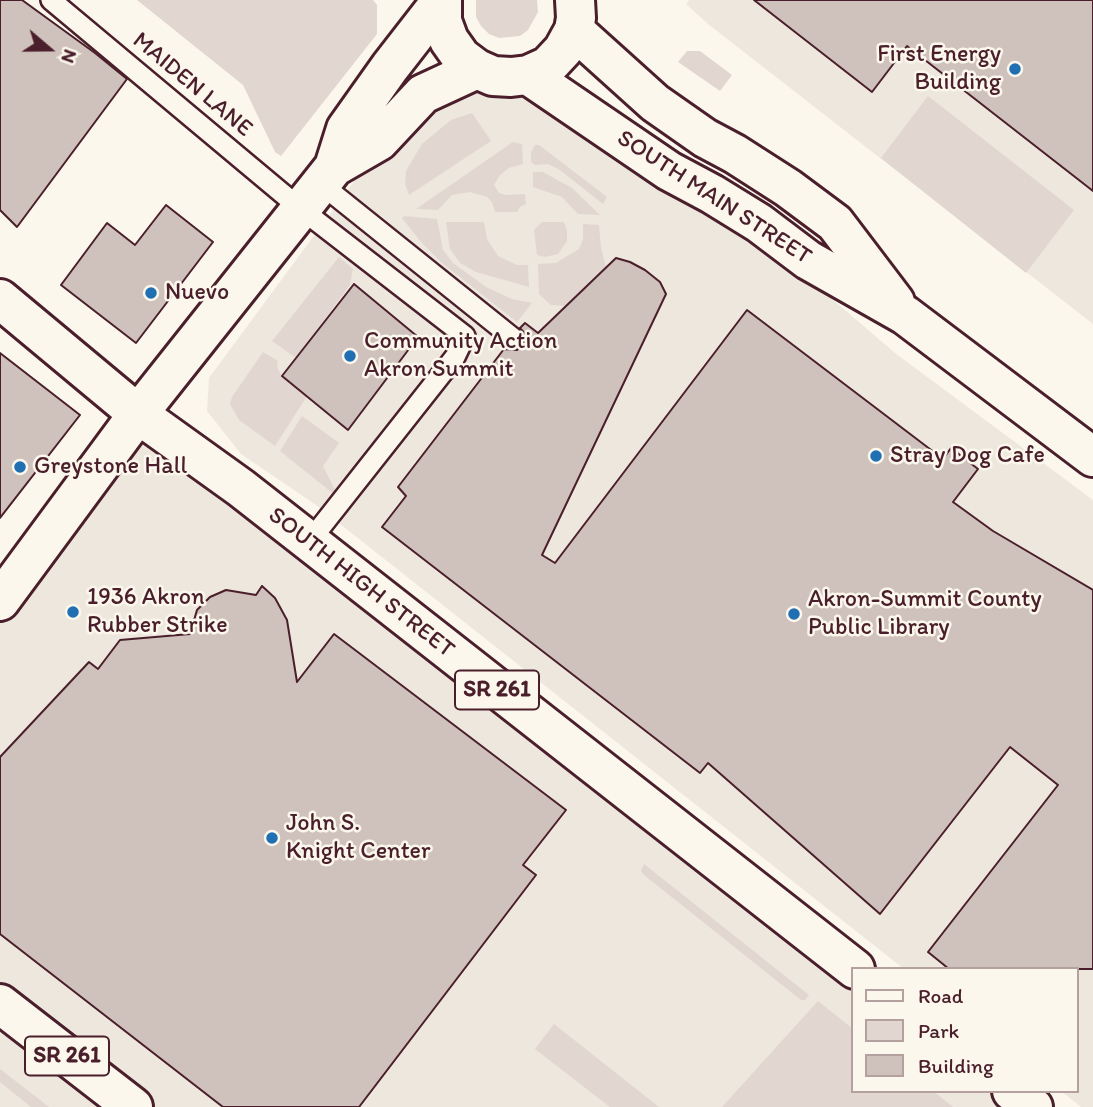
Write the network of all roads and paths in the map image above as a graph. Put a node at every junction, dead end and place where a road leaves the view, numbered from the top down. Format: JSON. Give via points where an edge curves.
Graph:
{"nodes":[{"id":1,"x":51,"y":0,"type":"edge"},
{"id":2,"x":442,"y":0,"type":"edge"},
{"id":3,"x":577,"y":9,"type":"edge"},
{"id":4,"x":477,"y":69,"type":"junction"},
{"id":5,"x":528,"y":75,"type":"junction"},
{"id":6,"x":319,"y":187,"type":"junction"},
{"id":7,"x":0,"y":299,"type":"edge"},
{"id":8,"x":905,"y":315,"type":"junction"},
{"id":9,"x":513,"y":338,"type":"dead end"},
{"id":10,"x":138,"y":414,"type":"junction"},
{"id":11,"x":1093,"y":457,"type":"edge"},
{"id":12,"x":309,"y":542,"type":"junction"},
{"id":13,"x":0,"y":601,"type":"edge"},
{"id":14,"x":852,"y":967,"type":"edge"},
{"id":15,"x":0,"y":1004,"type":"edge"},
{"id":16,"x":1015,"y":1093,"type":"edge"},
{"id":17,"x":124,"y":1104,"type":"edge"},
{"id":18,"x":1033,"y":1107,"type":"edge"}],
"edges":[{"from":1,"to":6,"type":"lane","name":"MAIDEN LANE"},
{"from":2,"to":4,"type":"main road","via":[[442,21],[449,40]]},
{"from":2,"to":6,"type":"main road","via":[[346,129]]},
{"from":3,"to":5,"type":"main road","via":[[563,50],[548,66]]},
{"from":3,"to":8,"type":"main road","name":"SOUTH MAIN STREET","via":[[655,103],[835,223]]},
{"from":4,"to":5,"type":"main road","via":[[493,76]]},
{"from":4,"to":6,"type":"main road","via":[[423,94],[379,141]]},
{"from":5,"to":8,"type":"main road","name":"SOUTH MAIN STREET","via":[[669,171],[759,223],[808,260]]},
{"from":6,"to":9,"type":"lane"},
{"from":6,"to":10,"type":"main road"},
{"from":6,"to":12,"type":"lane","via":[[465,336],[455,357]]},
{"from":7,"to":10,"type":"main road","name":"SOUTH HIGH STREET","number":"SR 261"},
{"from":8,"to":11,"type":"main road","name":"SOUTH MAIN STREET"},
{"from":10,"to":12,"type":"main road","name":"SOUTH HIGH STREET","number":"SR 261"},
{"from":10,"to":13,"type":"main road"},
{"from":12,"to":14,"type":"main road","name":"SOUTH HIGH STREET","number":"SR 261"},
{"from":15,"to":17,"type":"main road","number":"SR 261"},
{"from":16,"to":18,"type":"main road"}]}
